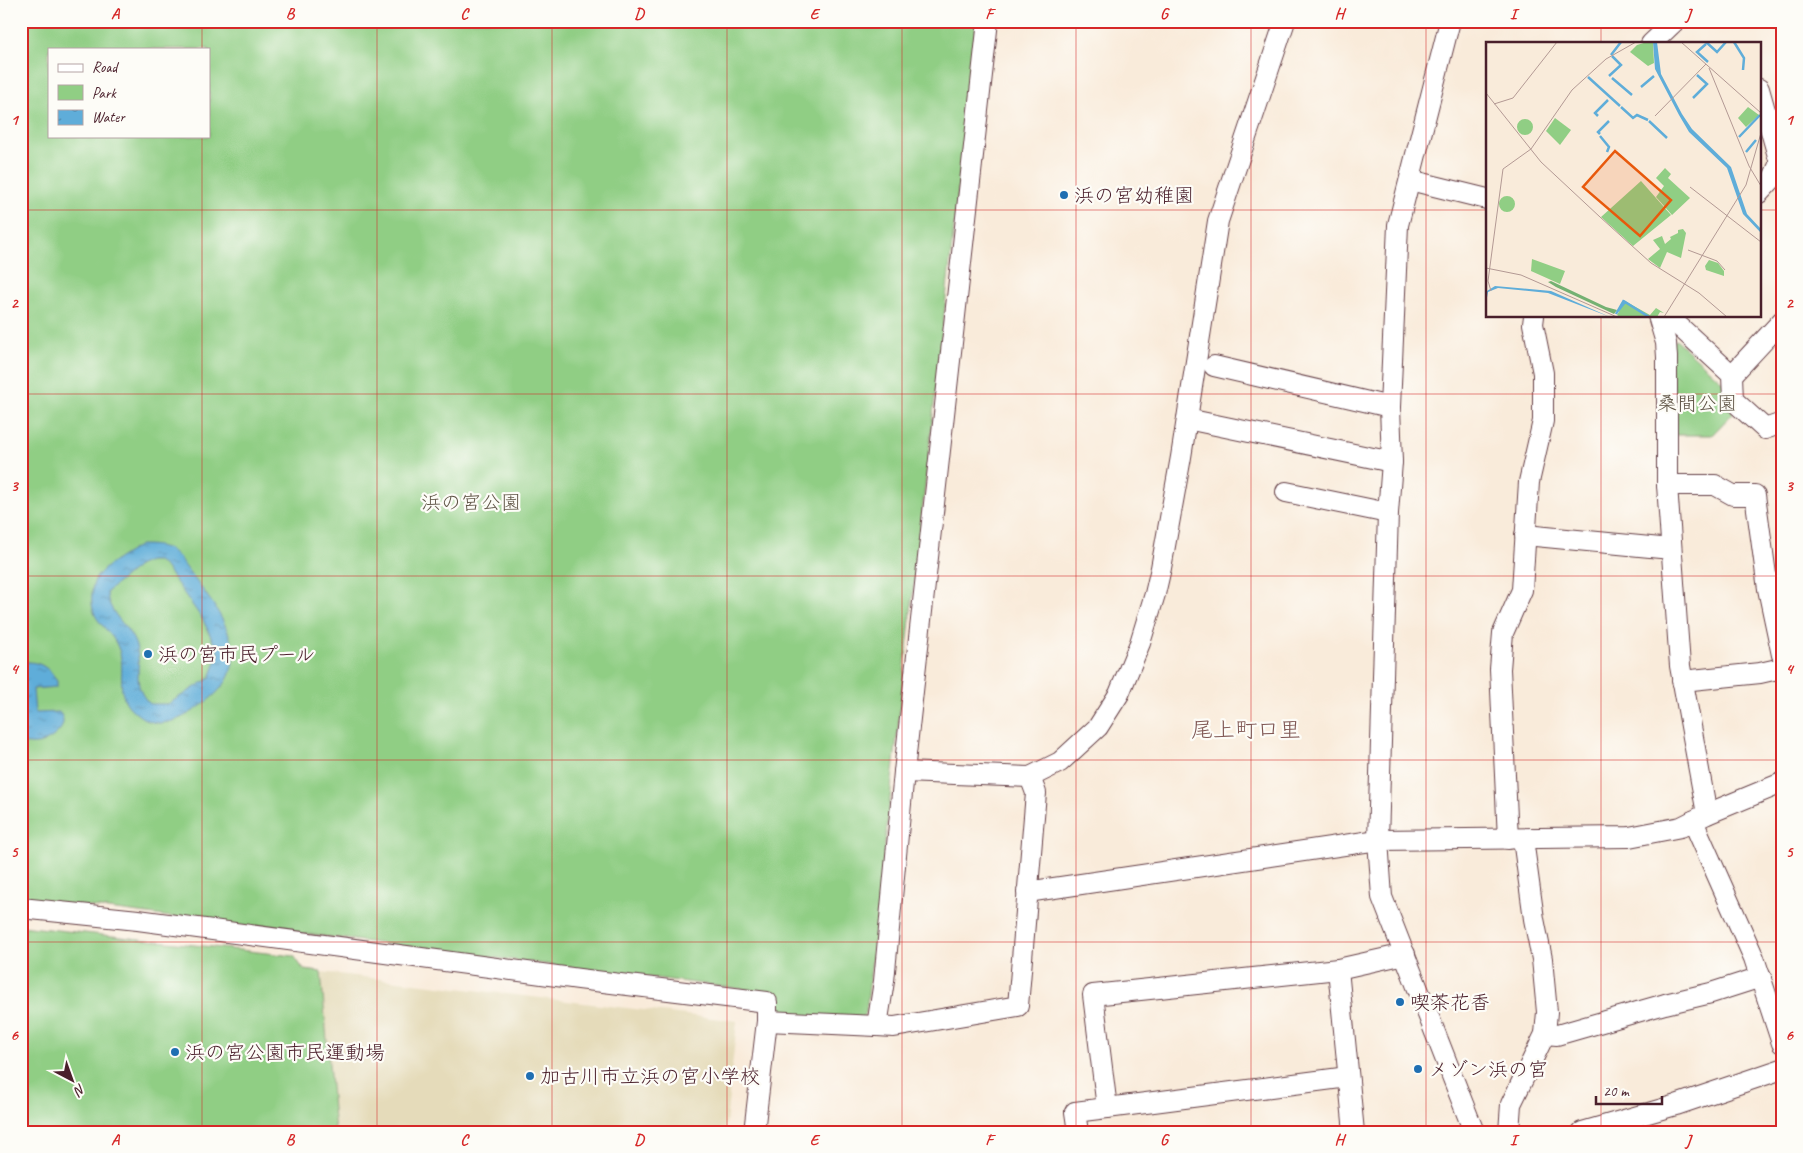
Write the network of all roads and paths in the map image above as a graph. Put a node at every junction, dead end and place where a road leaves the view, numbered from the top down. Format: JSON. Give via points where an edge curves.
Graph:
{"nodes":[{"id":1,"x":988,"y":21,"type":"edge"},
{"id":2,"x":1285,"y":21,"type":"edge"},
{"id":3,"x":1450,"y":21,"type":"edge"},
{"id":4,"x":1675,"y":21,"type":"edge"},
{"id":5,"x":1653,"y":42,"type":"edge"},
{"id":6,"x":1760,"y":92,"type":"edge"},
{"id":7,"x":1781,"y":163,"type":"edge"},
{"id":8,"x":1410,"y":180,"type":"junction"},
{"id":9,"x":1760,"y":192,"type":"edge"},
{"id":10,"x":1486,"y":199,"type":"edge"},
{"id":11,"x":1534,"y":318,"type":"edge"},
{"id":12,"x":1659,"y":318,"type":"edge"},
{"id":13,"x":1670,"y":318,"type":"edge"},
{"id":14,"x":1782,"y":321,"type":"edge"},
{"id":15,"x":1214,"y":366,"type":"dead end"},
{"id":16,"x":1732,"y":375,"type":"junction"},
{"id":17,"x":1390,"y":407,"type":"junction"},
{"id":18,"x":1187,"y":419,"type":"junction"},
{"id":19,"x":1782,"y":423,"type":"edge"},
{"id":20,"x":1392,"y":462,"type":"junction"},
{"id":21,"x":1667,"y":485,"type":"junction"},
{"id":22,"x":1286,"y":492,"type":"dead end"},
{"id":23,"x":1388,"y":513,"type":"junction"},
{"id":24,"x":1525,"y":535,"type":"junction"},
{"id":25,"x":1671,"y":549,"type":"junction"},
{"id":26,"x":1782,"y":655,"type":"edge"},
{"id":27,"x":1782,"y":668,"type":"edge"},
{"id":28,"x":1682,"y":681,"type":"junction"},
{"id":29,"x":904,"y":772,"type":"junction"},
{"id":30,"x":1030,"y":776,"type":"junction"},
{"id":31,"x":1782,"y":783,"type":"edge"},
{"id":32,"x":1700,"y":817,"type":"junction"},
{"id":33,"x":1516,"y":839,"type":"junction"},
{"id":34,"x":1378,"y":840,"type":"junction"},
{"id":35,"x":1027,"y":892,"type":"junction"},
{"id":36,"x":21,"y":908,"type":"edge"},
{"id":37,"x":1405,"y":954,"type":"junction"},
{"id":38,"x":1338,"y":969,"type":"junction"},
{"id":39,"x":1761,"y":977,"type":"junction"},
{"id":40,"x":767,"y":1020,"type":"junction"},
{"id":41,"x":877,"y":1026,"type":"junction"},
{"id":42,"x":1545,"y":1034,"type":"junction"},
{"id":43,"x":1782,"y":1043,"type":"edge"},
{"id":44,"x":1782,"y":1069,"type":"edge"},
{"id":45,"x":1348,"y":1077,"type":"junction"},
{"id":46,"x":1107,"y":1108,"type":"junction"},
{"id":47,"x":754,"y":1132,"type":"edge"},
{"id":48,"x":1078,"y":1132,"type":"edge"},
{"id":49,"x":1354,"y":1132,"type":"edge"},
{"id":50,"x":1474,"y":1132,"type":"edge"},
{"id":51,"x":1509,"y":1132,"type":"edge"},
{"id":52,"x":1582,"y":1132,"type":"edge"}],
"edges":[{"from":1,"to":29,"type":"street"},
{"from":2,"to":18,"type":"street","via":[[1218,221]]},
{"from":3,"to":8,"type":"street"},
{"from":4,"to":5,"type":"street"},
{"from":6,"to":7,"type":"street"},
{"from":7,"to":9,"type":"street"},
{"from":8,"to":10,"type":"street"},
{"from":8,"to":17,"type":"street","via":[[1398,225]]},
{"from":11,"to":24,"type":"street","via":[[1543,373],[1543,421],[1529,482]]},
{"from":12,"to":21,"type":"street","via":[[1667,357]]},
{"from":13,"to":16,"type":"street"},
{"from":14,"to":16,"type":"street"},
{"from":15,"to":17,"type":"street"},
{"from":16,"to":19,"type":"street","via":[[1733,400],[1764,430]]},
{"from":17,"to":20,"type":"street"},
{"from":18,"to":20,"type":"street"},
{"from":18,"to":30,"type":"street","via":[[1155,594],[1119,694],[1098,728],[1080,746],[1060,762]]},
{"from":20,"to":23,"type":"street"},
{"from":21,"to":25,"type":"street"},
{"from":21,"to":26,"type":"street","via":[[1715,485],[1733,495],[1756,495],[1770,597]]},
{"from":22,"to":23,"type":"street"},
{"from":23,"to":34,"type":"street"},
{"from":24,"to":25,"type":"street"},
{"from":24,"to":33,"type":"street","via":[[1522,590],[1503,633],[1500,669]]},
{"from":25,"to":28,"type":"street"},
{"from":27,"to":28,"type":"street"},
{"from":28,"to":32,"type":"street"},
{"from":29,"to":30,"type":"street"},
{"from":29,"to":41,"type":"street"},
{"from":30,"to":35,"type":"street","via":[[1036,793]]},
{"from":31,"to":32,"type":"street"},
{"from":32,"to":33,"type":"street","via":[[1681,827],[1629,837]]},
{"from":32,"to":39,"type":"street"},
{"from":33,"to":34,"type":"street"},
{"from":33,"to":42,"type":"street","via":[[1542,959],[1547,1012]]},
{"from":34,"to":35,"type":"street"},
{"from":34,"to":37,"type":"street","via":[[1382,897]]},
{"from":35,"to":41,"type":"street","via":[[1018,1006],[894,1027]]},
{"from":36,"to":40,"type":"street","via":[[138,920],[767,1002]]},
{"from":37,"to":38,"type":"street"},
{"from":37,"to":50,"type":"street"},
{"from":38,"to":45,"type":"street"},
{"from":38,"to":46,"type":"street","via":[[1093,995]]},
{"from":39,"to":42,"type":"street","via":[[1557,1036]]},
{"from":39,"to":43,"type":"street"},
{"from":40,"to":41,"type":"street"},
{"from":40,"to":47,"type":"street"},
{"from":42,"to":51,"type":"street","via":[[1511,1104]]},
{"from":44,"to":52,"type":"street"},
{"from":45,"to":46,"type":"street"},
{"from":45,"to":49,"type":"street"},
{"from":46,"to":48,"type":"street","via":[[1075,1112]]}]}
